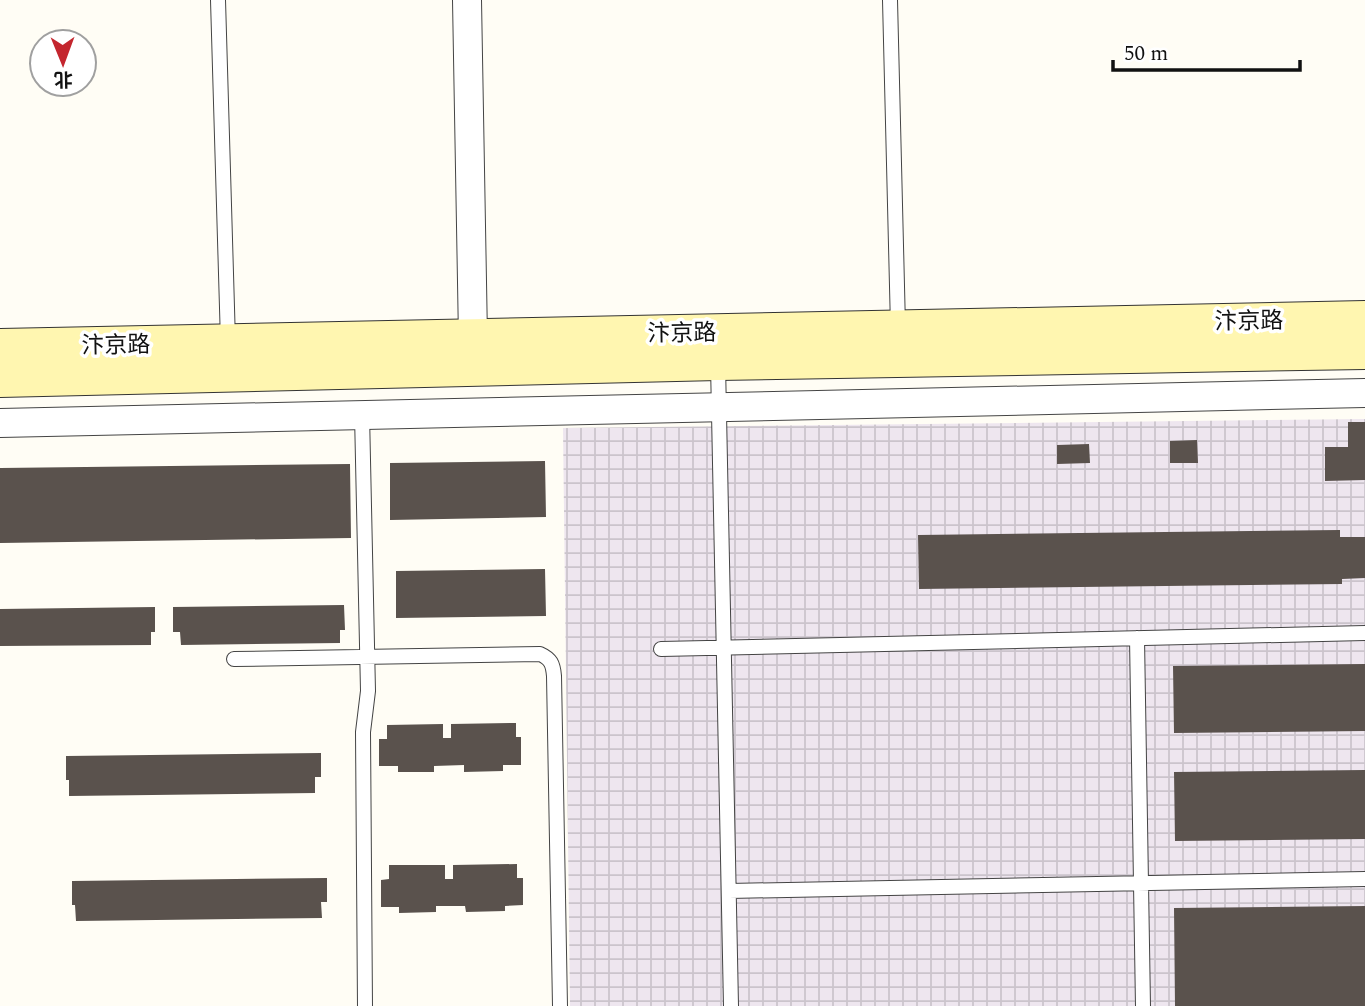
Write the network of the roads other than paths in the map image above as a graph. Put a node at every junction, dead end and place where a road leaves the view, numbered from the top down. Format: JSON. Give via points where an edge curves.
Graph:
{"nodes":[{"id":1,"x":218,"y":0,"type":"edge"},
{"id":2,"x":467,"y":0,"type":"edge"},
{"id":3,"x":890,"y":0,"type":"edge"},
{"id":4,"x":1365,"y":320,"type":"edge"},
{"id":5,"x":898,"y":329,"type":"junction"},
{"id":6,"x":473,"y":338,"type":"junction"},
{"id":7,"x":228,"y":343,"type":"junction"},
{"id":8,"x":0,"y":348,"type":"edge"},
{"id":9,"x":1365,"y":350,"type":"edge"},
{"id":10,"x":718,"y":361,"type":"junction"},
{"id":11,"x":0,"y":378,"type":"edge"},
{"id":12,"x":1365,"y":393,"type":"edge"},
{"id":13,"x":719,"y":407,"type":"junction"},
{"id":14,"x":362,"y":414,"type":"junction"},
{"id":15,"x":0,"y":423,"type":"edge"},
{"id":16,"x":1365,"y":633,"type":"edge"},
{"id":17,"x":1137,"y":638,"type":"junction"},
{"id":18,"x":724,"y":648,"type":"junction"},
{"id":19,"x":662,"y":649,"type":"dead end"},
{"id":20,"x":368,"y":657,"type":"junction"},
{"id":21,"x":234,"y":659,"type":"dead end"},
{"id":22,"x":1365,"y":879,"type":"edge"},
{"id":23,"x":1141,"y":883,"type":"junction"},
{"id":24,"x":729,"y":891,"type":"junction"},
{"id":25,"x":365,"y":1006,"type":"edge"},
{"id":26,"x":560,"y":1006,"type":"edge"},
{"id":27,"x":731,"y":1006,"type":"edge"},
{"id":28,"x":1143,"y":1006,"type":"edge"}],
"edges":[{"from":1,"to":7,"type":"lane"},
{"from":2,"to":6,"type":"street"},
{"from":3,"to":5,"type":"lane"},
{"from":4,"to":5,"type":"main road","name":"汴京路"},
{"from":5,"to":6,"type":"main road","name":"汴京路"},
{"from":6,"to":7,"type":"main road","name":"汴京路"},
{"from":7,"to":8,"type":"main road","name":"汴京路"},
{"from":9,"to":10,"type":"main road","name":"汴京路"},
{"from":10,"to":11,"type":"main road","name":"汴京路"},
{"from":10,"to":13,"type":"lane"},
{"from":12,"to":13,"type":"street"},
{"from":13,"to":14,"type":"street"},
{"from":13,"to":18,"type":"lane"},
{"from":14,"to":15,"type":"street"},
{"from":14,"to":20,"type":"lane"},
{"from":16,"to":17,"type":"lane"},
{"from":17,"to":18,"type":"lane"},
{"from":17,"to":23,"type":"lane"},
{"from":18,"to":19,"type":"lane"},
{"from":18,"to":24,"type":"lane"},
{"from":20,"to":21,"type":"lane"},
{"from":20,"to":25,"type":"lane","via":[[363,732]]},
{"from":20,"to":26,"type":"lane","via":[[540,654],[552,664]]},
{"from":22,"to":23,"type":"lane"},
{"from":23,"to":24,"type":"lane"},
{"from":23,"to":28,"type":"lane"},
{"from":24,"to":27,"type":"lane"}]}
